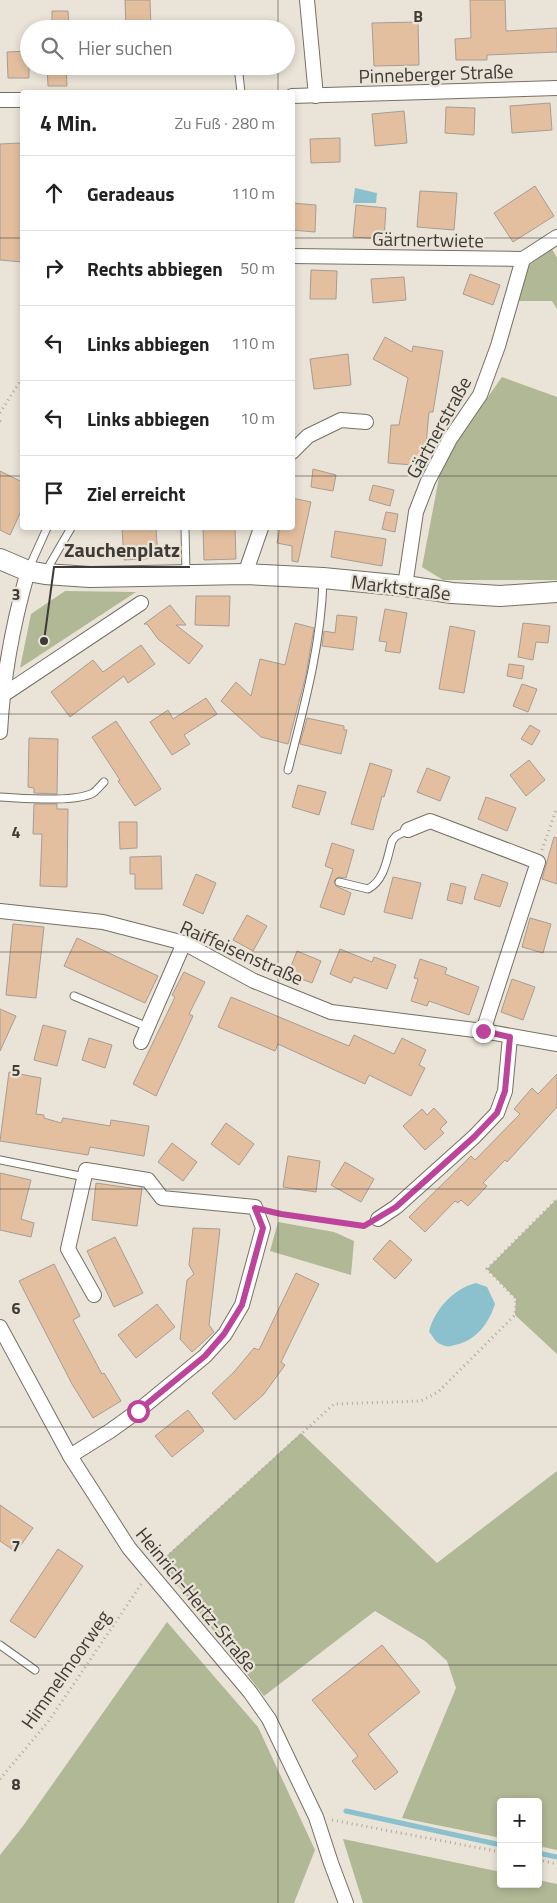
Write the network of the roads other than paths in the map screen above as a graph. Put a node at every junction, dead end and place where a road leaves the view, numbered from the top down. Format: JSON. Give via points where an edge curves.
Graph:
{"nodes":[{"id":1,"x":307,"y":0,"type":"edge"},
{"id":2,"x":239,"y":75,"type":"edge"},
{"id":3,"x":557,"y":88,"type":"edge"},
{"id":4,"x":241,"y":90,"type":"edge"},
{"id":5,"x":295,"y":96,"type":"edge"},
{"id":6,"x":316,"y":96,"type":"junction"},
{"id":7,"x":0,"y":100,"type":"edge"},
{"id":8,"x":20,"y":100,"type":"edge"},
{"id":9,"x":557,"y":237,"type":"edge"},
{"id":10,"x":295,"y":256,"type":"edge"},
{"id":11,"x":523,"y":260,"type":"junction"},
{"id":12,"x":366,"y":422,"type":"dead end"},
{"id":13,"x":295,"y":449,"type":"edge"},
{"id":14,"x":46,"y":530,"type":"edge"},
{"id":15,"x":69,"y":530,"type":"edge"},
{"id":16,"x":185,"y":530,"type":"edge"},
{"id":17,"x":261,"y":530,"type":"edge"},
{"id":18,"x":0,"y":559,"type":"edge"},
{"id":19,"x":36,"y":572,"type":"junction"},
{"id":20,"x":245,"y":574,"type":"junction"},
{"id":21,"x":186,"y":575,"type":"junction"},
{"id":22,"x":323,"y":578,"type":"junction"},
{"id":23,"x":406,"y":586,"type":"junction"},
{"id":24,"x":557,"y":592,"type":"edge"},
{"id":25,"x":140,"y":603,"type":"dead end"},
{"id":26,"x":3,"y":695,"type":"junction"},
{"id":27,"x":0,"y":732,"type":"edge"},
{"id":28,"x":288,"y":770,"type":"dead end"},
{"id":29,"x":104,"y":782,"type":"dead end"},
{"id":30,"x":0,"y":797,"type":"edge"},
{"id":31,"x":408,"y":830,"type":"joint"},
{"id":32,"x":339,"y":882,"type":"dead end"},
{"id":33,"x":0,"y":911,"type":"edge"},
{"id":34,"x":184,"y":943,"type":"junction"},
{"id":35,"x":74,"y":996,"type":"dead end"},
{"id":36,"x":148,"y":1027,"type":"junction"},
{"id":37,"x":483,"y":1031,"type":"junction"},
{"id":38,"x":510,"y":1037,"type":"junction"},
{"id":39,"x":141,"y":1042,"type":"dead end"},
{"id":40,"x":557,"y":1044,"type":"edge"},
{"id":41,"x":0,"y":1160,"type":"edge"},
{"id":42,"x":80,"y":1176,"type":"dead end"},
{"id":43,"x":378,"y":1219,"type":"road end"},
{"id":44,"x":94,"y":1295,"type":"dead end"},
{"id":45,"x":0,"y":1327,"type":"edge"},
{"id":46,"x":4,"y":1349,"type":"edge"},
{"id":47,"x":70,"y":1456,"type":"junction"},
{"id":48,"x":0,"y":1645,"type":"edge"},
{"id":49,"x":35,"y":1670,"type":"dead end"},
{"id":50,"x":346,"y":1903,"type":"edge"}],
"edges":[{"from":1,"to":6,"type":"street"},
{"from":2,"to":4,"type":"lane"},
{"from":3,"to":6,"type":"street","name":"Pinneberger Straße"},
{"from":5,"to":6,"type":"street","name":"Pinneberger Straße"},
{"from":7,"to":8,"type":"street"},
{"from":9,"to":11,"type":"street"},
{"from":10,"to":11,"type":"street","name":"Gärtnertwiete"},
{"from":11,"to":23,"type":"street","name":"Gärtnerstraße","via":[[480,395],[450,439],[416,512]]},
{"from":12,"to":13,"type":"street","via":[[341,420],[308,436]]},
{"from":14,"to":19,"type":"lane"},
{"from":15,"to":19,"type":"lane"},
{"from":16,"to":21,"type":"lane"},
{"from":17,"to":20,"type":"street"},
{"from":18,"to":19,"type":"main road","name":"Marktstraße"},
{"from":19,"to":21,"type":"main road","name":"Marktstraße","via":[[90,577]]},
{"from":19,"to":26,"type":"street","via":[[16,612]]},
{"from":20,"to":21,"type":"main road","name":"Marktstraße"},
{"from":20,"to":22,"type":"main road","name":"Marktstraße"},
{"from":22,"to":23,"type":"main road","name":"Marktstraße"},
{"from":22,"to":28,"type":"lane","via":[[322,615],[313,670]]},
{"from":23,"to":24,"type":"main road","name":"Marktstraße","via":[[452,594],[500,596]]},
{"from":25,"to":26,"type":"street"},
{"from":26,"to":27,"type":"street"},
{"from":29,"to":30,"type":"lane","via":[[94,792],[81,796]]},
{"from":31,"to":32,"type":"lane","via":[[392,841],[380,880],[375,886],[368,889]]},
{"from":31,"to":37,"type":"street","via":[[430,821],[538,862]]},
{"from":33,"to":34,"type":"street","name":"Raiffeisenstraße","via":[[103,922]]},
{"from":34,"to":36,"type":"street"},
{"from":34,"to":37,"type":"street","name":"Raiffeisenstraße","via":[[254,981],[331,1012]]},
{"from":35,"to":36,"type":"lane"},
{"from":36,"to":39,"type":"street"},
{"from":37,"to":38,"type":"street","name":"Raiffeisenstraße"},
{"from":38,"to":40,"type":"street","name":"Raiffeisenstraße"},
{"from":38,"to":43,"type":"street","via":[[505,1091],[497,1113],[396,1207]]},
{"from":41,"to":42,"type":"lane"},
{"from":44,"to":47,"type":"street","via":[[68,1249],[86,1170],[148,1180],[162,1198],[255,1208],[263,1228],[242,1305],[224,1334],[205,1356],[138,1411]]},
{"from":45,"to":46,"type":"street","name":"Heinrich-Hertz-Straße"},
{"from":46,"to":47,"type":"street","name":"Heinrich-Hertz-Straße"},
{"from":47,"to":50,"type":"street","name":"Heinrich-Hertz-Straße","via":[[129,1548],[269,1718],[316,1817]]},
{"from":48,"to":49,"type":"lane"}]}
